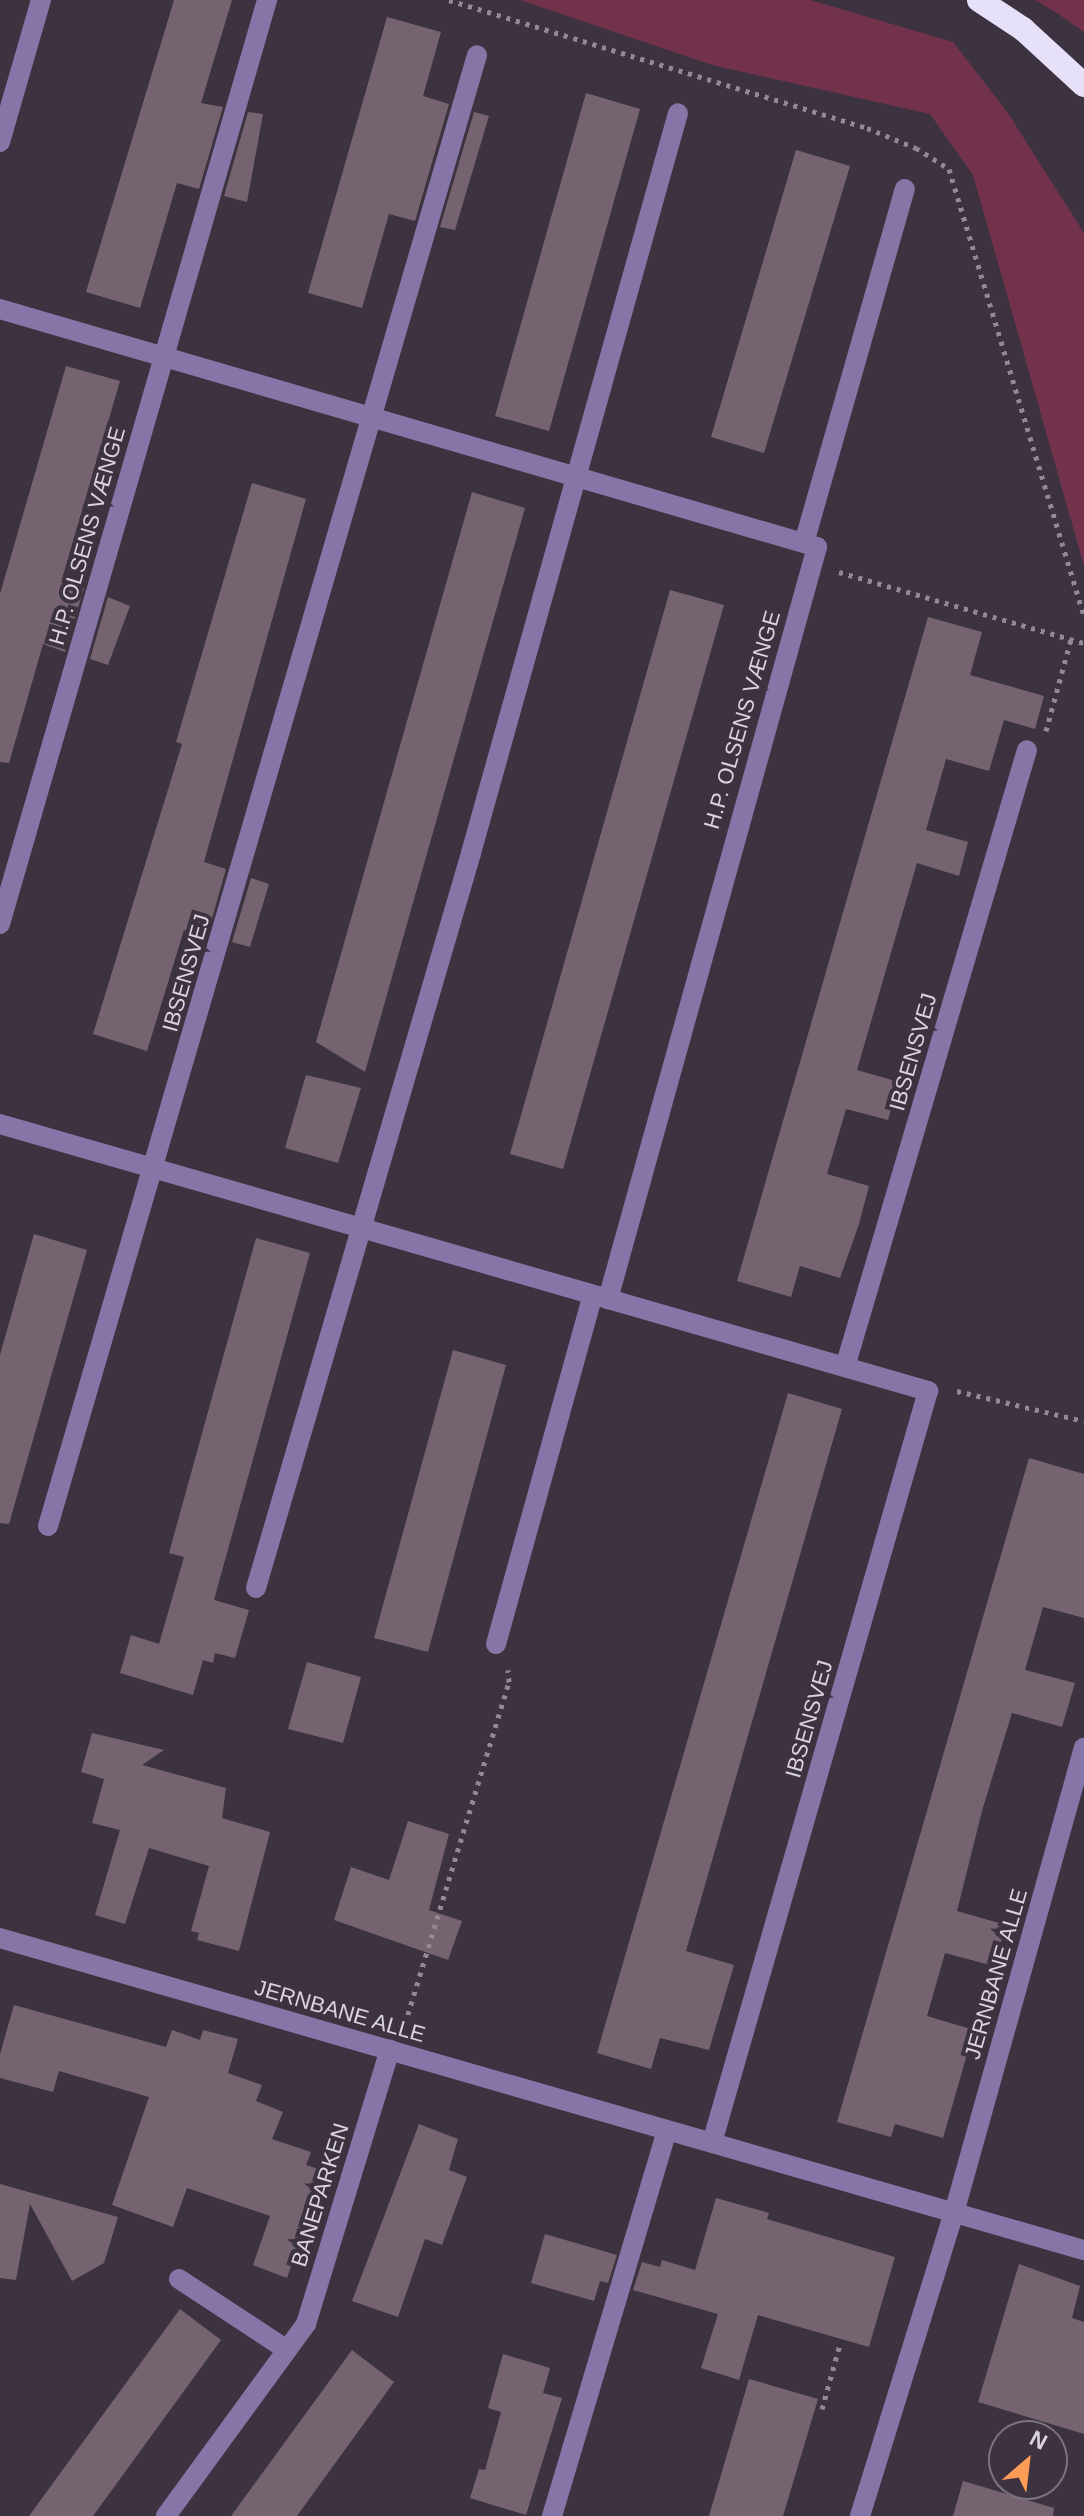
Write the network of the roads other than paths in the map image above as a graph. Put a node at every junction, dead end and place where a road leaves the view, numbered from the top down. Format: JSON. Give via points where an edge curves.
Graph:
{"nodes":[{"id":1,"x":41,"y":0,"type":"edge"},
{"id":2,"x":267,"y":0,"type":"edge"},
{"id":3,"x":979,"y":0,"type":"edge"},
{"id":4,"x":477,"y":55,"type":"dead end"},
{"id":5,"x":1084,"y":85,"type":"edge"},
{"id":6,"x":678,"y":113,"type":"dead end"},
{"id":7,"x":0,"y":142,"type":"edge"},
{"id":8,"x":905,"y":189,"type":"dead end"},
{"id":9,"x":0,"y":309,"type":"edge"},
{"id":10,"x":164,"y":356,"type":"junction"},
{"id":11,"x":372,"y":417,"type":"junction"},
{"id":12,"x":576,"y":476,"type":"junction"},
{"id":13,"x":810,"y":545,"type":"junction"},
{"id":14,"x":1027,"y":750,"type":"road end"},
{"id":15,"x":0,"y":924,"type":"edge"},
{"id":16,"x":0,"y":1124,"type":"edge"},
{"id":17,"x":154,"y":1168,"type":"junction"},
{"id":18,"x":361,"y":1228,"type":"junction"},
{"id":19,"x":600,"y":1297,"type":"junction"},
{"id":20,"x":845,"y":1367,"type":"junction"},
{"id":21,"x":48,"y":1526,"type":"dead end"},
{"id":22,"x":256,"y":1588,"type":"dead end"},
{"id":23,"x":496,"y":1644,"type":"dead end"},
{"id":24,"x":1084,"y":1748,"type":"edge"},
{"id":25,"x":0,"y":1938,"type":"edge"},
{"id":26,"x":393,"y":2051,"type":"junction"},
{"id":27,"x":667,"y":2131,"type":"junction"},
{"id":28,"x":712,"y":2143,"type":"junction"},
{"id":29,"x":954,"y":2213,"type":"junction"},
{"id":30,"x":1084,"y":2250,"type":"edge"},
{"id":31,"x":179,"y":2279,"type":"dead end"},
{"id":32,"x":287,"y":2350,"type":"junction"},
{"id":33,"x":166,"y":2516,"type":"edge"},
{"id":34,"x":552,"y":2516,"type":"edge"},
{"id":35,"x":860,"y":2516,"type":"edge"}],
"edges":[{"from":1,"to":7,"type":"street"},
{"from":2,"to":10,"type":"street","name":"H.P. OLSENS VÆNGE"},
{"from":3,"to":5,"type":"highway","via":[[1023,29]]},
{"from":4,"to":11,"type":"street"},
{"from":6,"to":12,"type":"street"},
{"from":8,"to":13,"type":"street","name":"H.P. OLSENS VÆNGE"},
{"from":9,"to":10,"type":"street"},
{"from":10,"to":11,"type":"street"},
{"from":10,"to":15,"type":"street","name":"H.P. OLSENS VÆNGE"},
{"from":11,"to":12,"type":"street"},
{"from":11,"to":17,"type":"street","name":"IBSENSVEJ"},
{"from":12,"to":13,"type":"street"},
{"from":12,"to":18,"type":"street"},
{"from":13,"to":19,"type":"street","name":"H.P. OLSENS VÆNGE"},
{"from":14,"to":20,"type":"street","name":"IBSENSVEJ"},
{"from":16,"to":17,"type":"street"},
{"from":17,"to":18,"type":"street"},
{"from":17,"to":21,"type":"street","name":"IBSENSVEJ"},
{"from":18,"to":19,"type":"street"},
{"from":18,"to":22,"type":"street"},
{"from":19,"to":20,"type":"street"},
{"from":19,"to":23,"type":"street"},
{"from":20,"to":28,"type":"street","name":"IBSENSVEJ","via":[[928,1391]]},
{"from":24,"to":29,"type":"street","name":"JERNBANE ALLE"},
{"from":25,"to":26,"type":"street","name":"JERNBANE ALLE"},
{"from":26,"to":27,"type":"street","name":"JERNBANE ALLE"},
{"from":26,"to":32,"type":"street","name":"BANEPARKEN","via":[[306,2324]]},
{"from":27,"to":28,"type":"street","name":"JERNBANE ALLE"},
{"from":27,"to":34,"type":"street"},
{"from":28,"to":29,"type":"street","name":"JERNBANE ALLE"},
{"from":29,"to":30,"type":"street","name":"JERNBANE ALLE"},
{"from":29,"to":35,"type":"street","name":"JERNBANE ALLE"},
{"from":31,"to":32,"type":"street"},
{"from":32,"to":33,"type":"street","name":"BANEPARKEN"}]}
